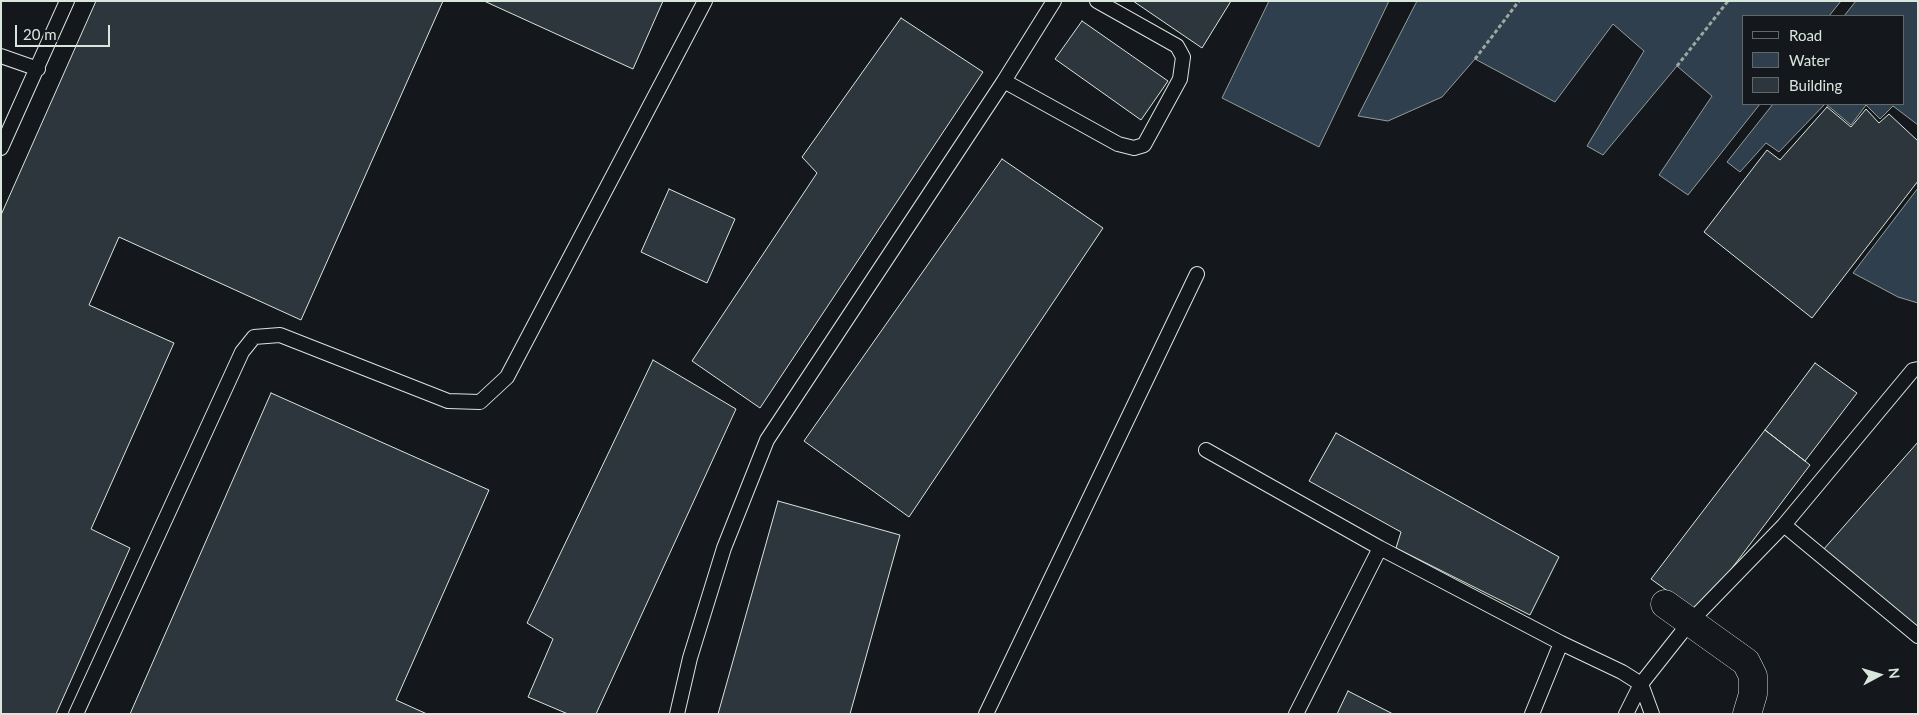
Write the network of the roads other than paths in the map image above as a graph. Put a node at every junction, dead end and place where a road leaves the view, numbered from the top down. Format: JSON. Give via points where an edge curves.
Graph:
{"nodes":[{"id":1,"x":67,"y":1,"type":"edge"},
{"id":2,"x":705,"y":1,"type":"edge"},
{"id":3,"x":1054,"y":1,"type":"edge"},
{"id":4,"x":1097,"y":1,"type":"edge"},
{"id":5,"x":1,"y":56,"type":"edge"},
{"id":6,"x":38,"y":69,"type":"junction"},
{"id":7,"x":1004,"y":81,"type":"junction"},
{"id":8,"x":1,"y":148,"type":"edge"},
{"id":9,"x":1197,"y":274,"type":"dead end"},
{"id":10,"x":1918,"y":369,"type":"edge"},
{"id":11,"x":1206,"y":450,"type":"dead end"},
{"id":12,"x":1784,"y":525,"type":"junction"},
{"id":13,"x":1380,"y":548,"type":"junction"},
{"id":14,"x":1665,"y":604,"type":"dead end"},
{"id":15,"x":1690,"y":622,"type":"junction"},
{"id":16,"x":1918,"y":636,"type":"edge"},
{"id":17,"x":1561,"y":643,"type":"junction"},
{"id":18,"x":1641,"y":684,"type":"junction"},
{"id":19,"x":76,"y":714,"type":"edge"},
{"id":20,"x":677,"y":714,"type":"edge"},
{"id":21,"x":986,"y":714,"type":"edge"},
{"id":22,"x":1296,"y":714,"type":"edge"},
{"id":23,"x":1532,"y":714,"type":"edge"},
{"id":24,"x":1626,"y":714,"type":"edge"},
{"id":25,"x":1652,"y":714,"type":"edge"},
{"id":26,"x":1747,"y":714,"type":"edge"}],
"edges":[{"from":1,"to":6,"type":"lane"},
{"from":2,"to":19,"type":"lane","via":[[507,377],[480,402],[448,401],[280,335],[254,337],[242,352]]},
{"from":3,"to":7,"type":"lane"},
{"from":4,"to":7,"type":"lane","via":[[1177,46],[1183,57],[1180,80],[1144,145],[1134,148],[1118,144]]},
{"from":5,"to":6,"type":"lane"},
{"from":6,"to":8,"type":"lane"},
{"from":7,"to":20,"type":"lane","via":[[767,440],[724,548],[690,658]]},
{"from":9,"to":21,"type":"lane"},
{"from":10,"to":12,"type":"lane","via":[[1913,370]]},
{"from":11,"to":13,"type":"lane"},
{"from":12,"to":15,"type":"lane"},
{"from":12,"to":16,"type":"lane"},
{"from":13,"to":17,"type":"lane"},
{"from":13,"to":22,"type":"lane"},
{"from":14,"to":15,"type":"street"},
{"from":15,"to":18,"type":"lane"},
{"from":15,"to":26,"type":"street","via":[[1746,662],[1753,676],[1753,694]]},
{"from":17,"to":18,"type":"lane"},
{"from":17,"to":23,"type":"lane"},
{"from":18,"to":24,"type":"lane"},
{"from":18,"to":25,"type":"lane"}]}
